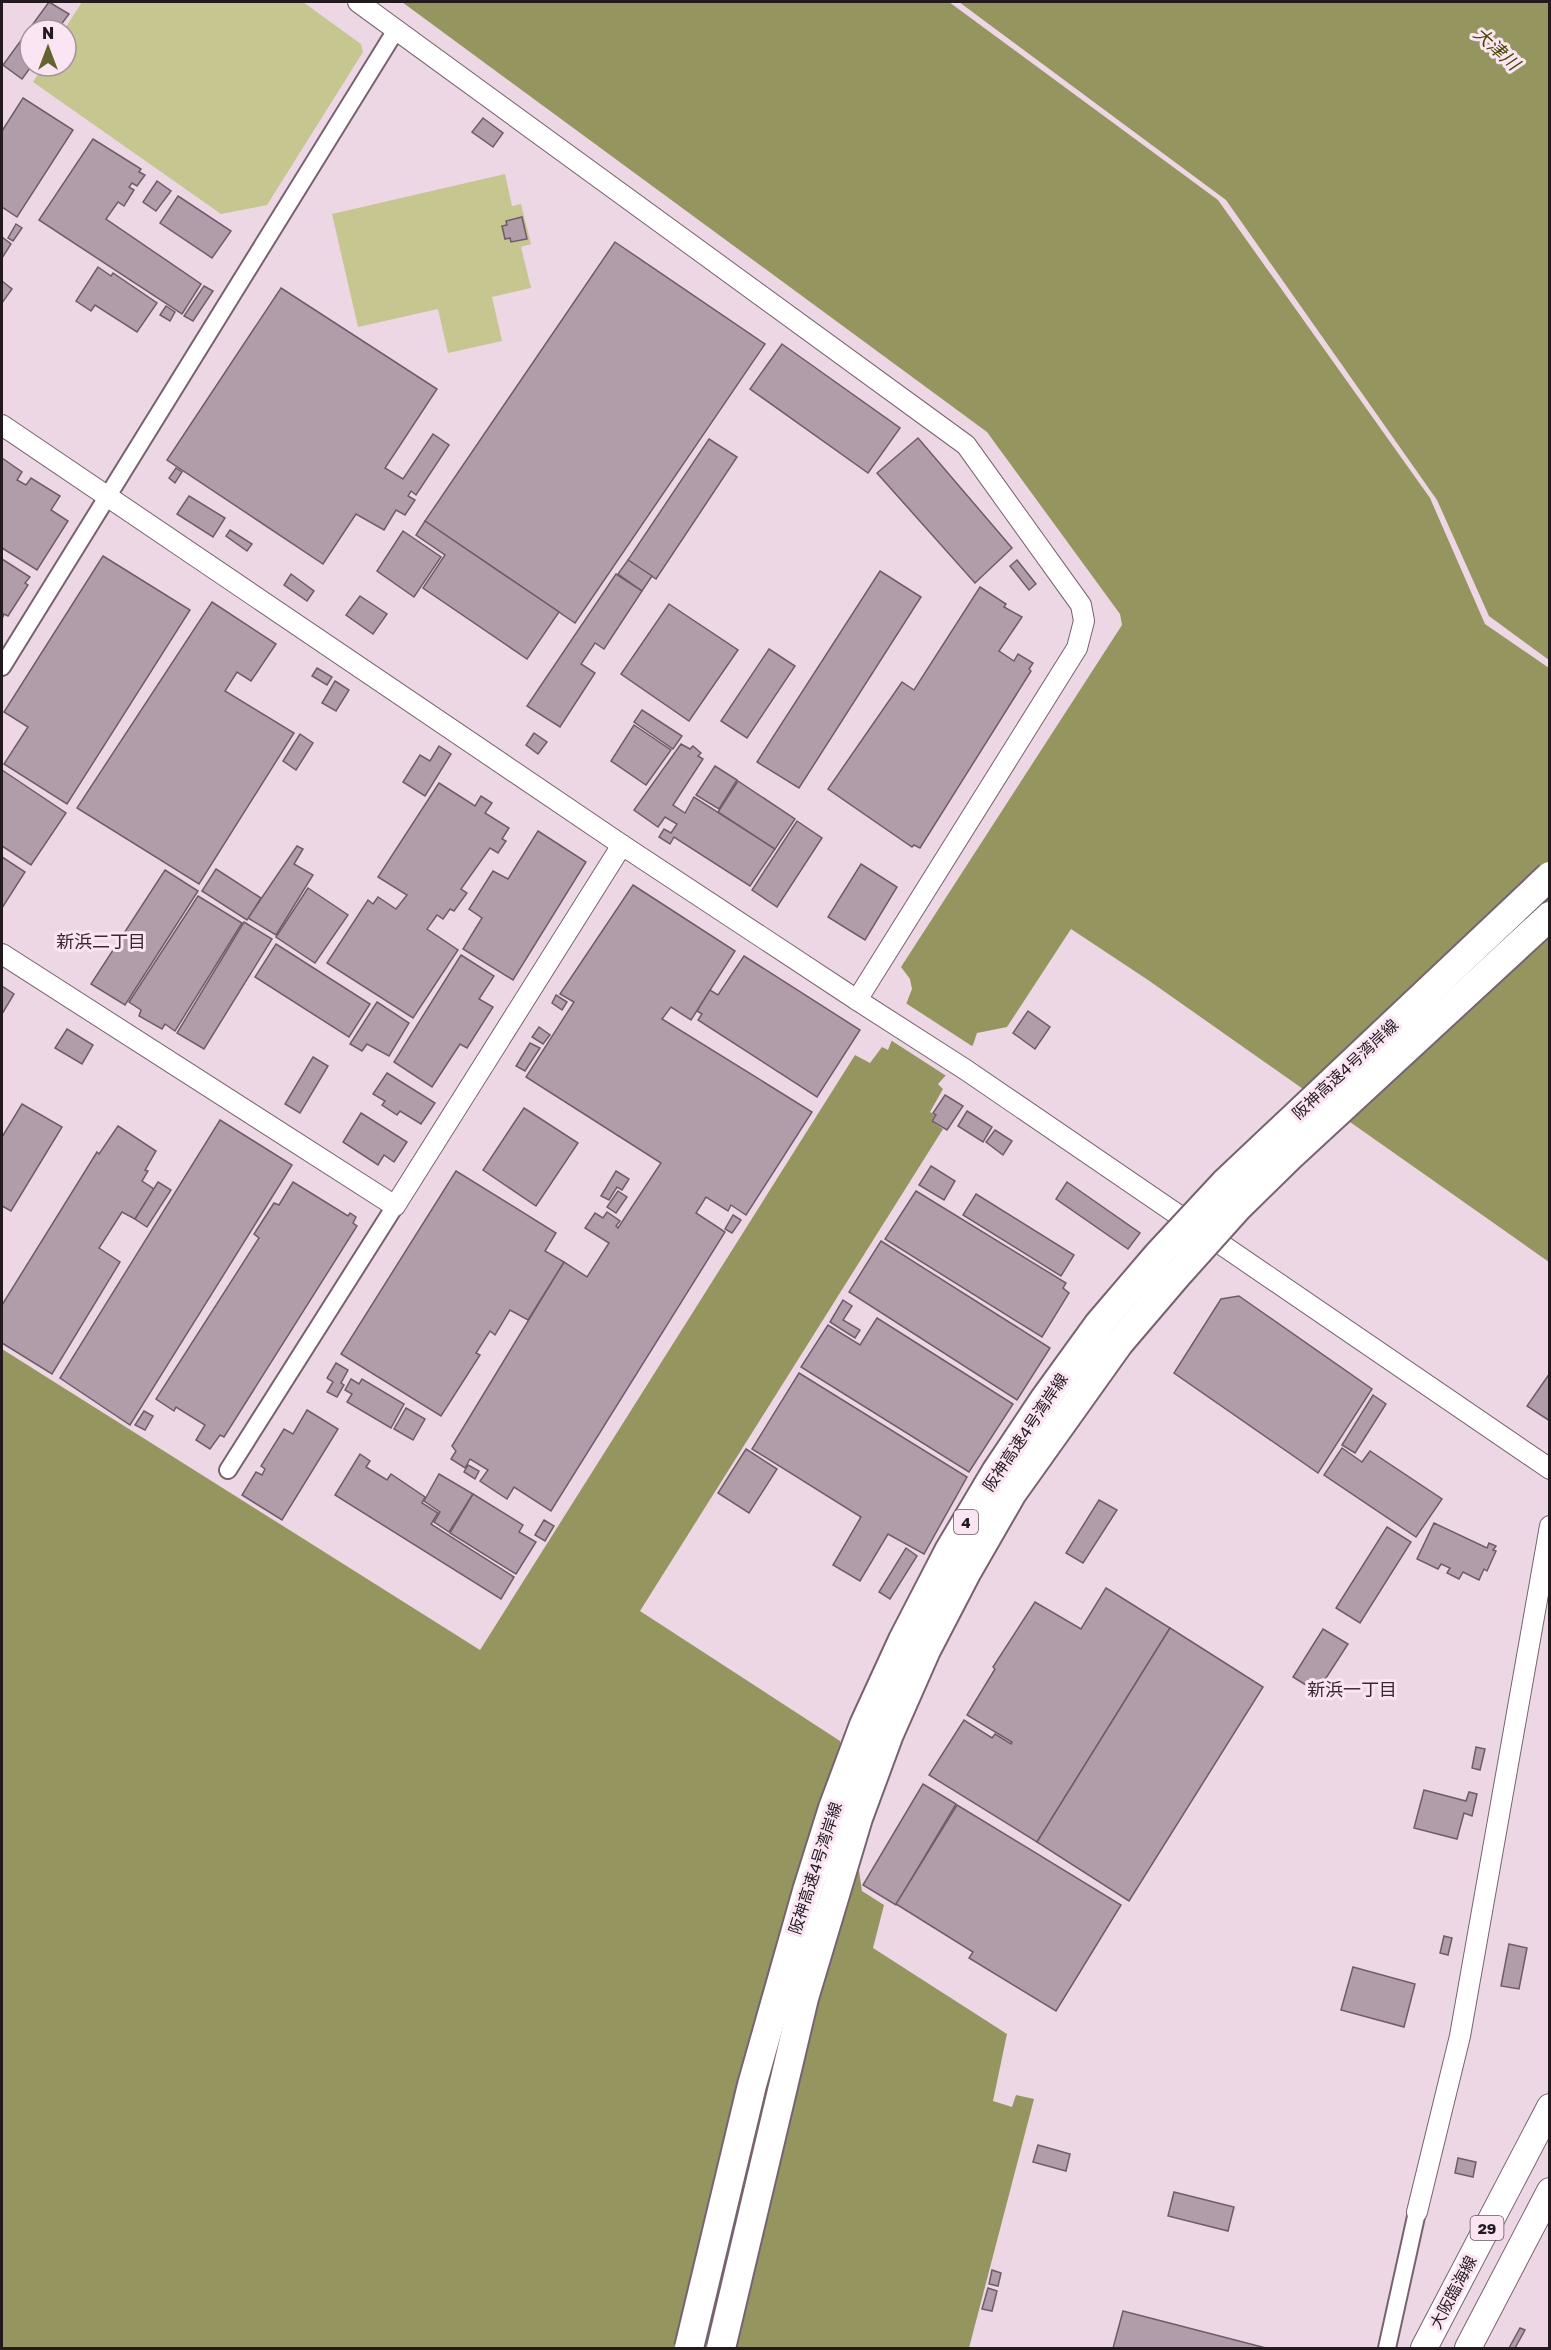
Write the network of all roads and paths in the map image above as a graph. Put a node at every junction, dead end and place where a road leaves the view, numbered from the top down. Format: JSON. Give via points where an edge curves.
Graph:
{"nodes":[{"id":1,"x":358,"y":2,"type":"edge"},
{"id":2,"x":396,"y":30,"type":"junction"},
{"id":3,"x":2,"y":425,"type":"edge"},
{"id":4,"x":108,"y":498,"type":"junction"},
{"id":5,"x":2,"y":667,"type":"edge"},
{"id":6,"x":622,"y":845,"type":"junction"},
{"id":7,"x":1550,"y":876,"type":"edge"},
{"id":8,"x":1550,"y":916,"type":"edge"},
{"id":9,"x":2,"y":954,"type":"edge"},
{"id":10,"x":857,"y":1000,"type":"junction"},
{"id":11,"x":395,"y":1206,"type":"junction"},
{"id":12,"x":1550,"y":1469,"type":"edge"},
{"id":13,"x":228,"y":1470,"type":"dead end"},
{"id":14,"x":1550,"y":1526,"type":"edge"},
{"id":15,"x":1550,"y":2107,"type":"edge"},
{"id":16,"x":1550,"y":2191,"type":"edge"},
{"id":17,"x":1417,"y":2212,"type":"joint"},
{"id":18,"x":689,"y":2349,"type":"edge"},
{"id":19,"x":722,"y":2349,"type":"edge"},
{"id":20,"x":1387,"y":2349,"type":"edge"},
{"id":21,"x":1424,"y":2349,"type":"edge"},
{"id":22,"x":1468,"y":2349,"type":"edge"}],
"edges":[{"from":1,"to":2,"type":"street"},
{"from":2,"to":4,"type":"street"},
{"from":2,"to":10,"type":"street","via":[[966,445],[1082,605],[1084,621],[1077,648]]},
{"from":3,"to":4,"type":"street"},
{"from":4,"to":5,"type":"street"},
{"from":4,"to":6,"type":"street"},
{"from":6,"to":10,"type":"street"},
{"from":6,"to":11,"type":"street"},
{"from":7,"to":18,"type":"highway","name":"阪神高速4号湾岸線","number":"4","bridge":true,"via":[[1225,1183],[1158,1255],[1099,1324],[1044,1400],[949,1551],[864,1725],[830,1818],[752,2085]]},
{"from":8,"to":19,"type":"highway","name":"阪神高速4号湾岸線","number":"4","bridge":true,"via":[[1238,1207],[1119,1342],[1012,1493],[926,1650],[858,1818],[804,1998]]},
{"from":9,"to":11,"type":"street"},
{"from":10,"to":12,"type":"street","via":[[966,1070]]},
{"from":11,"to":13,"type":"street"},
{"from":14,"to":17,"type":"street","via":[[1460,2036]]},
{"from":15,"to":21,"type":"main road","name":"大阪臨海線","number":"29"},
{"from":16,"to":22,"type":"main road","number":"29"},
{"from":17,"to":20,"type":"street"}]}
